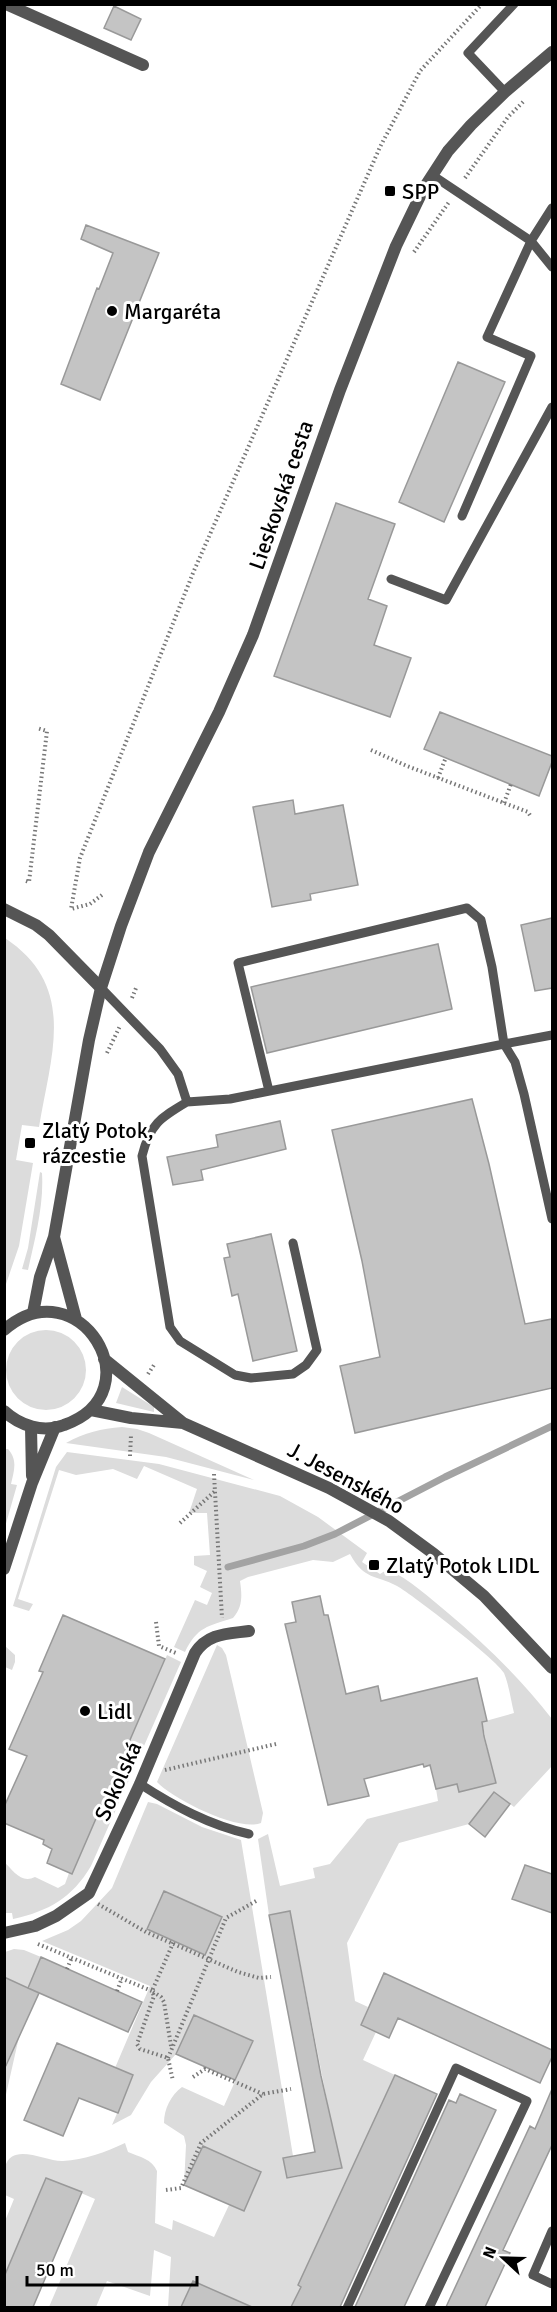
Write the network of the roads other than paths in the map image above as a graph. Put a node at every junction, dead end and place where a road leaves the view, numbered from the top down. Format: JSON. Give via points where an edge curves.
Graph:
{"nodes":[{"id":1,"x":6,"y":4,"type":"edge"},
{"id":2,"x":514,"y":4,"type":"edge"},
{"id":3,"x":552,"y":52,"type":"edge"},
{"id":4,"x":143,"y":65,"type":"dead end"},
{"id":5,"x":506,"y":92,"type":"junction"},
{"id":6,"x":432,"y":175,"type":"junction"},
{"id":7,"x":552,"y":208,"type":"edge"},
{"id":8,"x":531,"y":241,"type":"junction"},
{"id":9,"x":552,"y":267,"type":"edge"},
{"id":10,"x":552,"y":407,"type":"edge"},
{"id":11,"x":462,"y":516,"type":"dead end"},
{"id":12,"x":391,"y":579,"type":"dead end"},
{"id":13,"x":4,"y":909,"type":"edge"},
{"id":14,"x":101,"y":988,"type":"junction"},
{"id":15,"x":552,"y":1035,"type":"edge"},
{"id":16,"x":504,"y":1044,"type":"junction"},
{"id":17,"x":269,"y":1091,"type":"junction"},
{"id":18,"x":187,"y":1102,"type":"junction"},
{"id":19,"x":552,"y":1219,"type":"edge"},
{"id":20,"x":54,"y":1237,"type":"junction"},
{"id":21,"x":294,"y":1243,"type":"dead end"},
{"id":22,"x":33,"y":1313,"type":"junction"},
{"id":23,"x":76,"y":1319,"type":"junction"},
{"id":24,"x":4,"y":1330,"type":"edge"},
{"id":25,"x":104,"y":1359,"type":"junction"},
{"id":26,"x":91,"y":1410,"type":"junction"},
{"id":27,"x":4,"y":1411,"type":"edge"},
{"id":28,"x":183,"y":1423,"type":"junction"},
{"id":29,"x":31,"y":1426,"type":"junction"},
{"id":30,"x":55,"y":1428,"type":"junction"},
{"id":31,"x":32,"y":1483,"type":"junction"},
{"id":32,"x":4,"y":1569,"type":"edge"},
{"id":33,"x":249,"y":1631,"type":"dead end"},
{"id":34,"x":552,"y":1668,"type":"edge"},
{"id":35,"x":140,"y":1784,"type":"junction"},
{"id":36,"x":249,"y":1834,"type":"dead end"},
{"id":37,"x":4,"y":1933,"type":"edge"},
{"id":38,"x":552,"y":2231,"type":"edge"},
{"id":39,"x":552,"y":2284,"type":"edge"},
{"id":40,"x":347,"y":2307,"type":"edge"},
{"id":41,"x":429,"y":2307,"type":"edge"}],
"edges":[{"from":1,"to":4,"type":"street"},
{"from":2,"to":5,"type":"lane","via":[[468,53]]},
{"from":3,"to":5,"type":"street","name":"Lieskovská cesta"},
{"from":5,"to":6,"type":"street","name":"Lieskovská cesta","via":[[471,124]]},
{"from":6,"to":8,"type":"lane"},
{"from":6,"to":14,"type":"street","name":"Lieskovská cesta","via":[[396,246],[253,635],[149,852]]},
{"from":7,"to":8,"type":"lane"},
{"from":8,"to":9,"type":"lane"},
{"from":8,"to":11,"type":"lane","via":[[487,337],[531,356]]},
{"from":10,"to":12,"type":"lane","via":[[446,600]]},
{"from":13,"to":14,"type":"street","via":[[49,935]]},
{"from":14,"to":18,"type":"lane","via":[[160,1049],[178,1074]]},
{"from":14,"to":20,"type":"street","name":"Lieskovská cesta"},
{"from":15,"to":16,"type":"lane"},
{"from":16,"to":17,"type":"lane"},
{"from":16,"to":17,"type":"lane","via":[[481,920],[467,908],[238,963]]},
{"from":16,"to":19,"type":"lane","via":[[515,1062],[524,1094]]},
{"from":17,"to":18,"type":"lane"},
{"from":18,"to":21,"type":"lane","via":[[162,1117],[148,1135],[142,1156],[170,1327],[180,1341],[235,1375],[251,1378],[293,1374],[306,1365],[317,1350]]},
{"from":20,"to":22,"type":"street","name":"Lieskovská cesta","via":[[39,1277]]},
{"from":20,"to":23,"type":"street","name":"Lieskovská cesta"},
{"from":22,"to":23,"type":"street","via":[[58,1312]]},
{"from":22,"to":24,"type":"street"},
{"from":23,"to":25,"type":"street","name":"Lieskovská cesta","via":[[95,1337]]},
{"from":25,"to":26,"type":"street","name":"Lieskovská cesta","via":[[105,1388]]},
{"from":25,"to":28,"type":"street","name":"J. Jesenského"},
{"from":26,"to":28,"type":"street","name":"J. Jesenského"},
{"from":26,"to":30,"type":"street","via":[[78,1420]]},
{"from":27,"to":29,"type":"street"},
{"from":28,"to":34,"type":"street","name":"J. Jesenského","via":[[389,1521],[484,1596]]},
{"from":29,"to":30,"type":"street"},
{"from":29,"to":31,"type":"street"},
{"from":30,"to":31,"type":"street"},
{"from":31,"to":32,"type":"street"},
{"from":33,"to":35,"type":"street","name":"Sokolská","via":[[217,1635],[202,1643]]},
{"from":35,"to":36,"type":"lane","via":[[186,1811]]},
{"from":35,"to":37,"type":"street","name":"Sokolská","via":[[89,1893],[35,1926]]},
{"from":38,"to":39,"type":"lane","via":[[533,2275]]},
{"from":40,"to":41,"type":"lane","via":[[456,2068],[527,2101]]}]}
